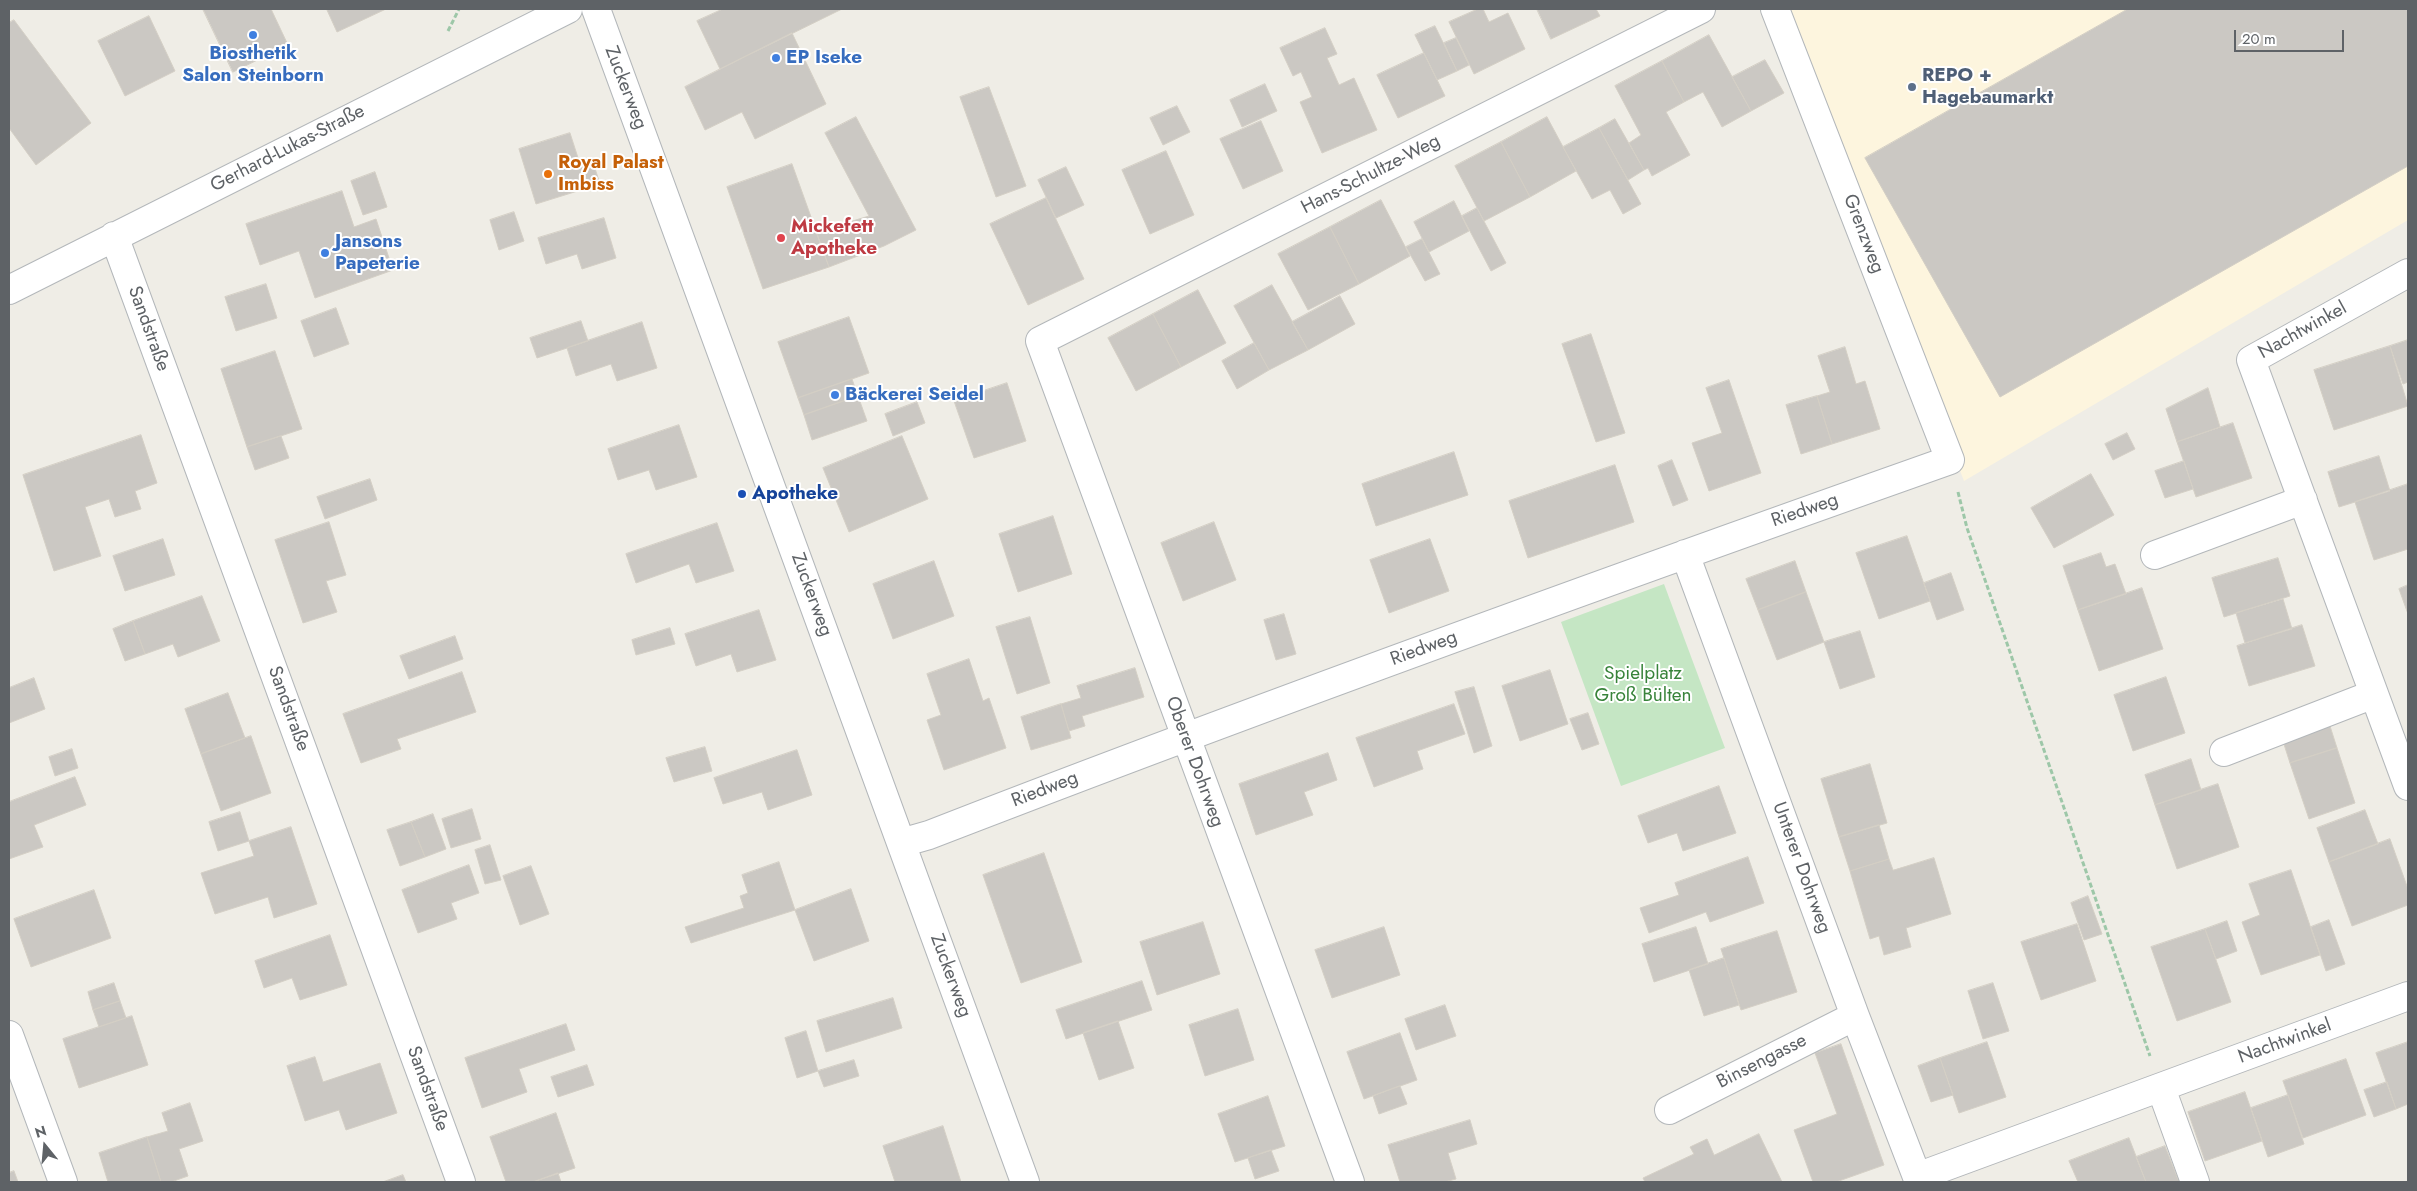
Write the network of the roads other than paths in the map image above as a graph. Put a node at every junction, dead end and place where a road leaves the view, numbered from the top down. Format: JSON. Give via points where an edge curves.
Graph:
{"nodes":[{"id":1,"x":568,"y":9,"type":"edge"},
{"id":2,"x":596,"y":9,"type":"edge"},
{"id":3,"x":1701,"y":9,"type":"edge"},
{"id":4,"x":1775,"y":9,"type":"edge"},
{"id":5,"x":114,"y":236,"type":"junction"},
{"id":6,"x":2408,"y":273,"type":"edge"},
{"id":7,"x":9,"y":290,"type":"edge"},
{"id":8,"x":1040,"y":341,"type":"joint"},
{"id":9,"x":1950,"y":460,"type":"joint"},
{"id":10,"x":2303,"y":500,"type":"junction"},
{"id":11,"x":1685,"y":554,"type":"junction"},
{"id":12,"x":2155,"y":555,"type":"dead end"},
{"id":13,"x":2374,"y":694,"type":"junction"},
{"id":14,"x":1185,"y":736,"type":"junction"},
{"id":15,"x":2224,"y":752,"type":"dead end"},
{"id":16,"x":2408,"y":786,"type":"edge"},
{"id":17,"x":901,"y":843,"type":"junction"},
{"id":18,"x":2408,"y":996,"type":"edge"},
{"id":19,"x":1855,"y":1016,"type":"junction"},
{"id":20,"x":9,"y":1035,"type":"edge"},
{"id":21,"x":2161,"y":1088,"type":"junction"},
{"id":22,"x":1669,"y":1110,"type":"dead end"},
{"id":23,"x":1918,"y":1180,"type":"edge"},
{"id":24,"x":63,"y":1182,"type":"edge"},
{"id":25,"x":462,"y":1182,"type":"edge"},
{"id":26,"x":1025,"y":1182,"type":"edge"},
{"id":27,"x":1350,"y":1182,"type":"edge"},
{"id":28,"x":2195,"y":1182,"type":"edge"}],
"edges":[{"from":1,"to":5,"type":"street","name":"Gerhard-Lukas-Straße"},
{"from":2,"to":17,"type":"street","name":"Zuckerweg"},
{"from":3,"to":8,"type":"street","name":"Hans-Schultze-Weg"},
{"from":4,"to":9,"type":"street","name":"Grenzweg"},
{"from":5,"to":7,"type":"street","name":"Gerhard-Lukas-Straße"},
{"from":5,"to":25,"type":"street","name":"Sandstraße"},
{"from":6,"to":10,"type":"street","name":"Nachtwinkel","via":[[2251,360]]},
{"from":8,"to":14,"type":"street","name":"Oberer Dohrweg"},
{"from":9,"to":11,"type":"street","name":"Riedweg"},
{"from":10,"to":12,"type":"street"},
{"from":10,"to":13,"type":"street","name":"Nachtwinkel"},
{"from":11,"to":14,"type":"street","name":"Riedweg"},
{"from":11,"to":19,"type":"street","name":"Unterer Dohrweg"},
{"from":13,"to":15,"type":"street"},
{"from":13,"to":16,"type":"street","name":"Nachtwinkel"},
{"from":14,"to":17,"type":"street","name":"Riedweg"},
{"from":14,"to":27,"type":"street","name":"Oberer Dohrweg"},
{"from":17,"to":26,"type":"street","name":"Zuckerweg"},
{"from":18,"to":21,"type":"street","name":"Nachtwinkel"},
{"from":19,"to":22,"type":"street","name":"Binsengasse"},
{"from":19,"to":23,"type":"street","name":"Unterer Dohrweg"},
{"from":20,"to":24,"type":"street"},
{"from":21,"to":23,"type":"street","name":"Nachtwinkel"},
{"from":21,"to":28,"type":"street"}]}
